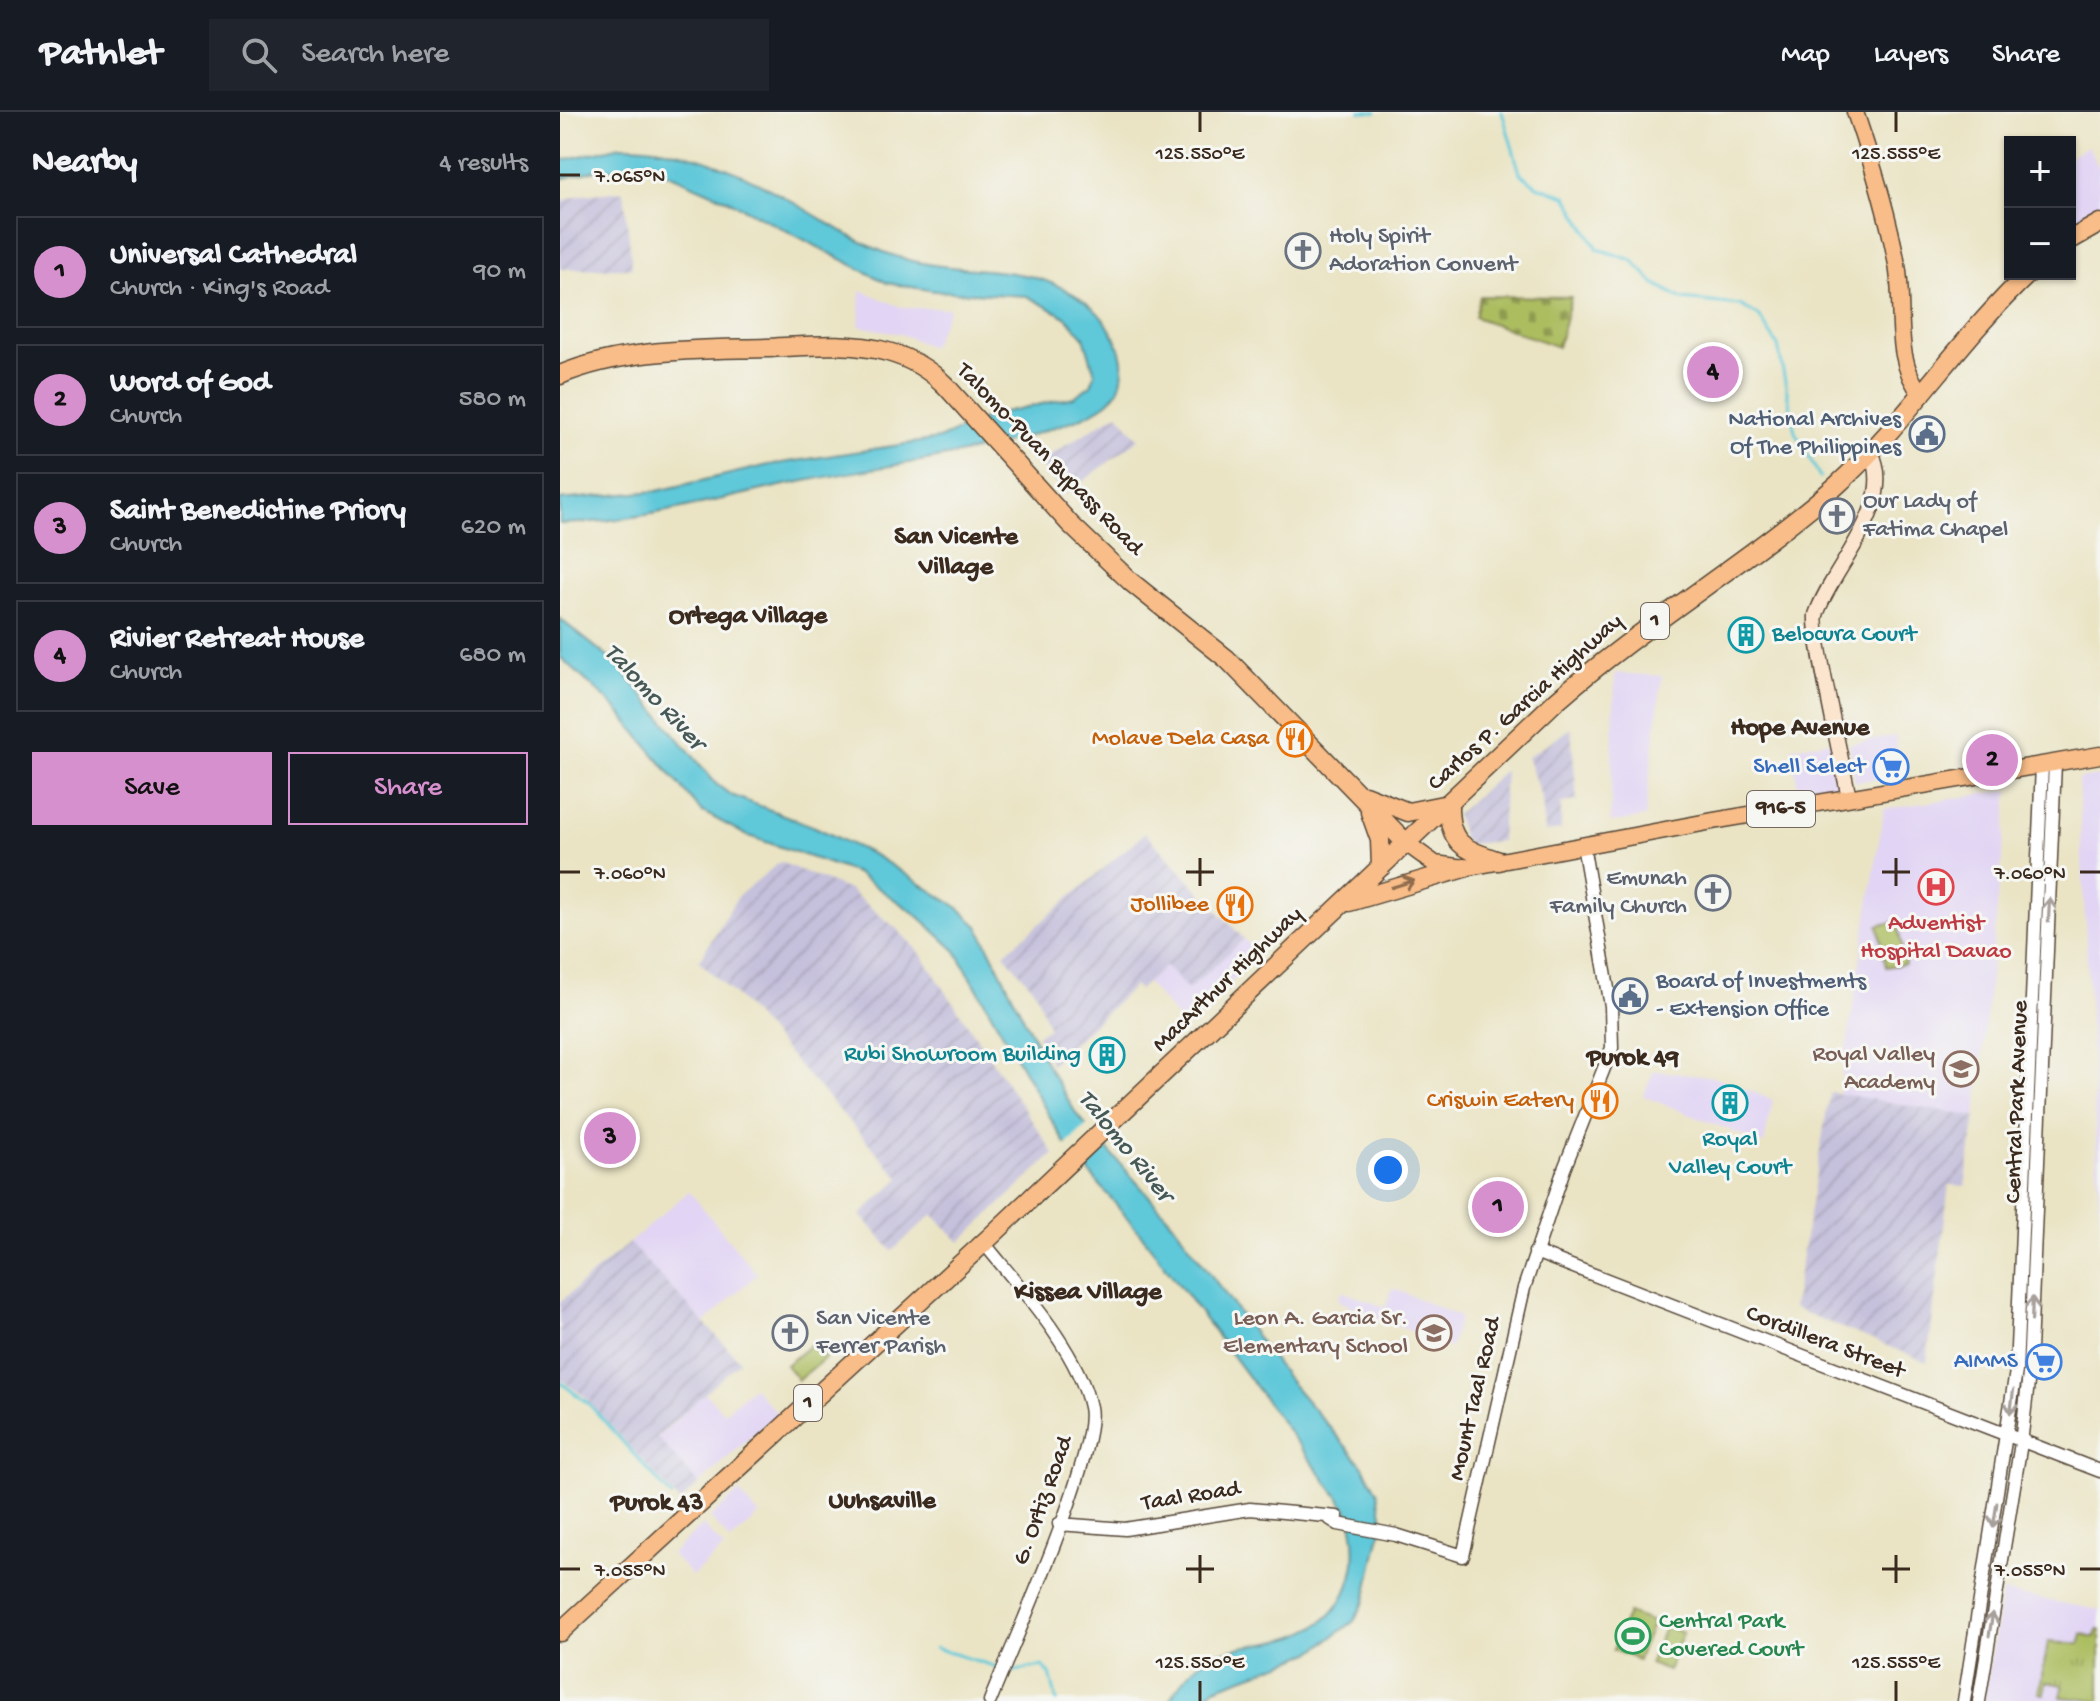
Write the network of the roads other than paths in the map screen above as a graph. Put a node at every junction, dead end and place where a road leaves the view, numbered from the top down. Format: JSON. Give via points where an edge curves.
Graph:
{"nodes":[{"id":1,"x":1855,"y":112,"type":"edge"},
{"id":2,"x":2100,"y":223,"type":"edge"},
{"id":3,"x":2076,"y":237,"type":"edge"},
{"id":4,"x":2023,"y":280,"type":"edge"},
{"id":5,"x":560,"y":375,"type":"edge"},
{"id":6,"x":1922,"y":395,"type":"junction"},
{"id":7,"x":1871,"y":452,"type":"junction"},
{"id":8,"x":2100,"y":755,"type":"edge"},
{"id":9,"x":2049,"y":764,"type":"junction"},
{"id":10,"x":1359,"y":795,"type":"junction"},
{"id":11,"x":1849,"y":797,"type":"junction"},
{"id":12,"x":1449,"y":802,"type":"junction"},
{"id":13,"x":1406,"y":843,"type":"junction"},
{"id":14,"x":1583,"y":845,"type":"junction"},
{"id":15,"x":1499,"y":861,"type":"junction"},
{"id":16,"x":1381,"y":867,"type":"junction"},
{"id":17,"x":1464,"y":868,"type":"junction"},
{"id":18,"x":1343,"y":904,"type":"junction"},
{"id":19,"x":2039,"y":983,"type":"junction"},
{"id":20,"x":984,"y":1243,"type":"junction"},
{"id":21,"x":1535,"y":1252,"type":"junction"},
{"id":22,"x":2008,"y":1438,"type":"junction"},
{"id":23,"x":2021,"y":1443,"type":"junction"},
{"id":24,"x":2100,"y":1471,"type":"edge"},
{"id":25,"x":1059,"y":1524,"type":"junction"},
{"id":26,"x":1463,"y":1556,"type":"joint"},
{"id":27,"x":560,"y":1632,"type":"edge"},
{"id":28,"x":990,"y":1701,"type":"edge"},
{"id":29,"x":1964,"y":1701,"type":"edge"},
{"id":30,"x":1979,"y":1701,"type":"edge"}],
"edges":[{"from":1,"to":6,"type":"main road","via":[[1898,268],[1906,367]]},
{"from":2,"to":3,"type":"highway"},
{"from":4,"to":6,"type":"highway","name":"Carlos P. Garcia Highway","number":"1"},
{"from":5,"to":10,"type":"highway","name":"Talomo-Puan Bypass Road","via":[[642,353],[853,346],[907,359],[936,377],[1106,560],[1227,659]]},
{"from":6,"to":7,"type":"highway","name":"Carlos P. Garcia Highway","number":"1"},
{"from":7,"to":11,"type":"main road","via":[[1878,475],[1872,504],[1815,618]]},
{"from":7,"to":12,"type":"highway","name":"Carlos P. Garcia Highway","number":"1","via":[[1812,505],[1581,680]]},
{"from":8,"to":9,"type":"main road","number":"916-5"},
{"from":9,"to":11,"type":"main road","number":"916-5"},
{"from":9,"to":19,"type":"street","name":"Central Park Avenue"},
{"from":10,"to":12,"type":"highway","via":[[1408,812]]},
{"from":10,"to":13,"type":"highway","name":"Talomo-Puan Bypass Road"},
{"from":10,"to":16,"type":"highway","via":[[1379,834]]},
{"from":11,"to":14,"type":"main road","number":"916-5"},
{"from":12,"to":13,"type":"highway","name":"Carlos P. Garcia Highway","number":"1"},
{"from":12,"to":15,"type":"highway","via":[[1450,826],[1458,842]]},
{"from":13,"to":16,"type":"highway","name":"MacArthur Highway","number":"1"},
{"from":13,"to":17,"type":"main road","number":"916-5","via":[[1435,864]]},
{"from":14,"to":15,"type":"main road","number":"916-5"},
{"from":14,"to":21,"type":"street","name":"Mount Taal Road","via":[[1613,1038],[1610,1058]]},
{"from":15,"to":17,"type":"main road","number":"916-5"},
{"from":16,"to":18,"type":"highway","name":"MacArthur Highway","number":"1"},
{"from":18,"to":17,"type":"highway","one_way":true},
{"from":18,"to":20,"type":"highway","name":"MacArthur Highway","number":"1"},
{"from":19,"to":22,"type":"street","name":"Central Park Avenue","one_way":true},
{"from":23,"to":19,"type":"street","name":"Central Park Avenue","one_way":true,"via":[[2029,1374]]},
{"from":20,"to":25,"type":"street","name":"G. Ortiz Road","via":[[1040,1313],[1090,1404],[1090,1441]]},
{"from":20,"to":27,"type":"highway","name":"MacArthur Highway","number":"1"},
{"from":21,"to":22,"type":"street","name":"Cordillera Street"},
{"from":21,"to":26,"type":"street","name":"Mount Taal Road"},
{"from":22,"to":23,"type":"street","name":"Cordillera Street"},
{"from":22,"to":29,"type":"street","name":"Central Park Avenue","one_way":true},
{"from":23,"to":24,"type":"street","name":"Cordillera Street"},
{"from":30,"to":23,"type":"street","name":"Central Park Avenue","one_way":true},
{"from":25,"to":26,"type":"street","name":"Taal Road","via":[[1125,1529],[1250,1509],[1336,1520]]},
{"from":25,"to":28,"type":"street","name":"G. Ortiz Road"}]}
